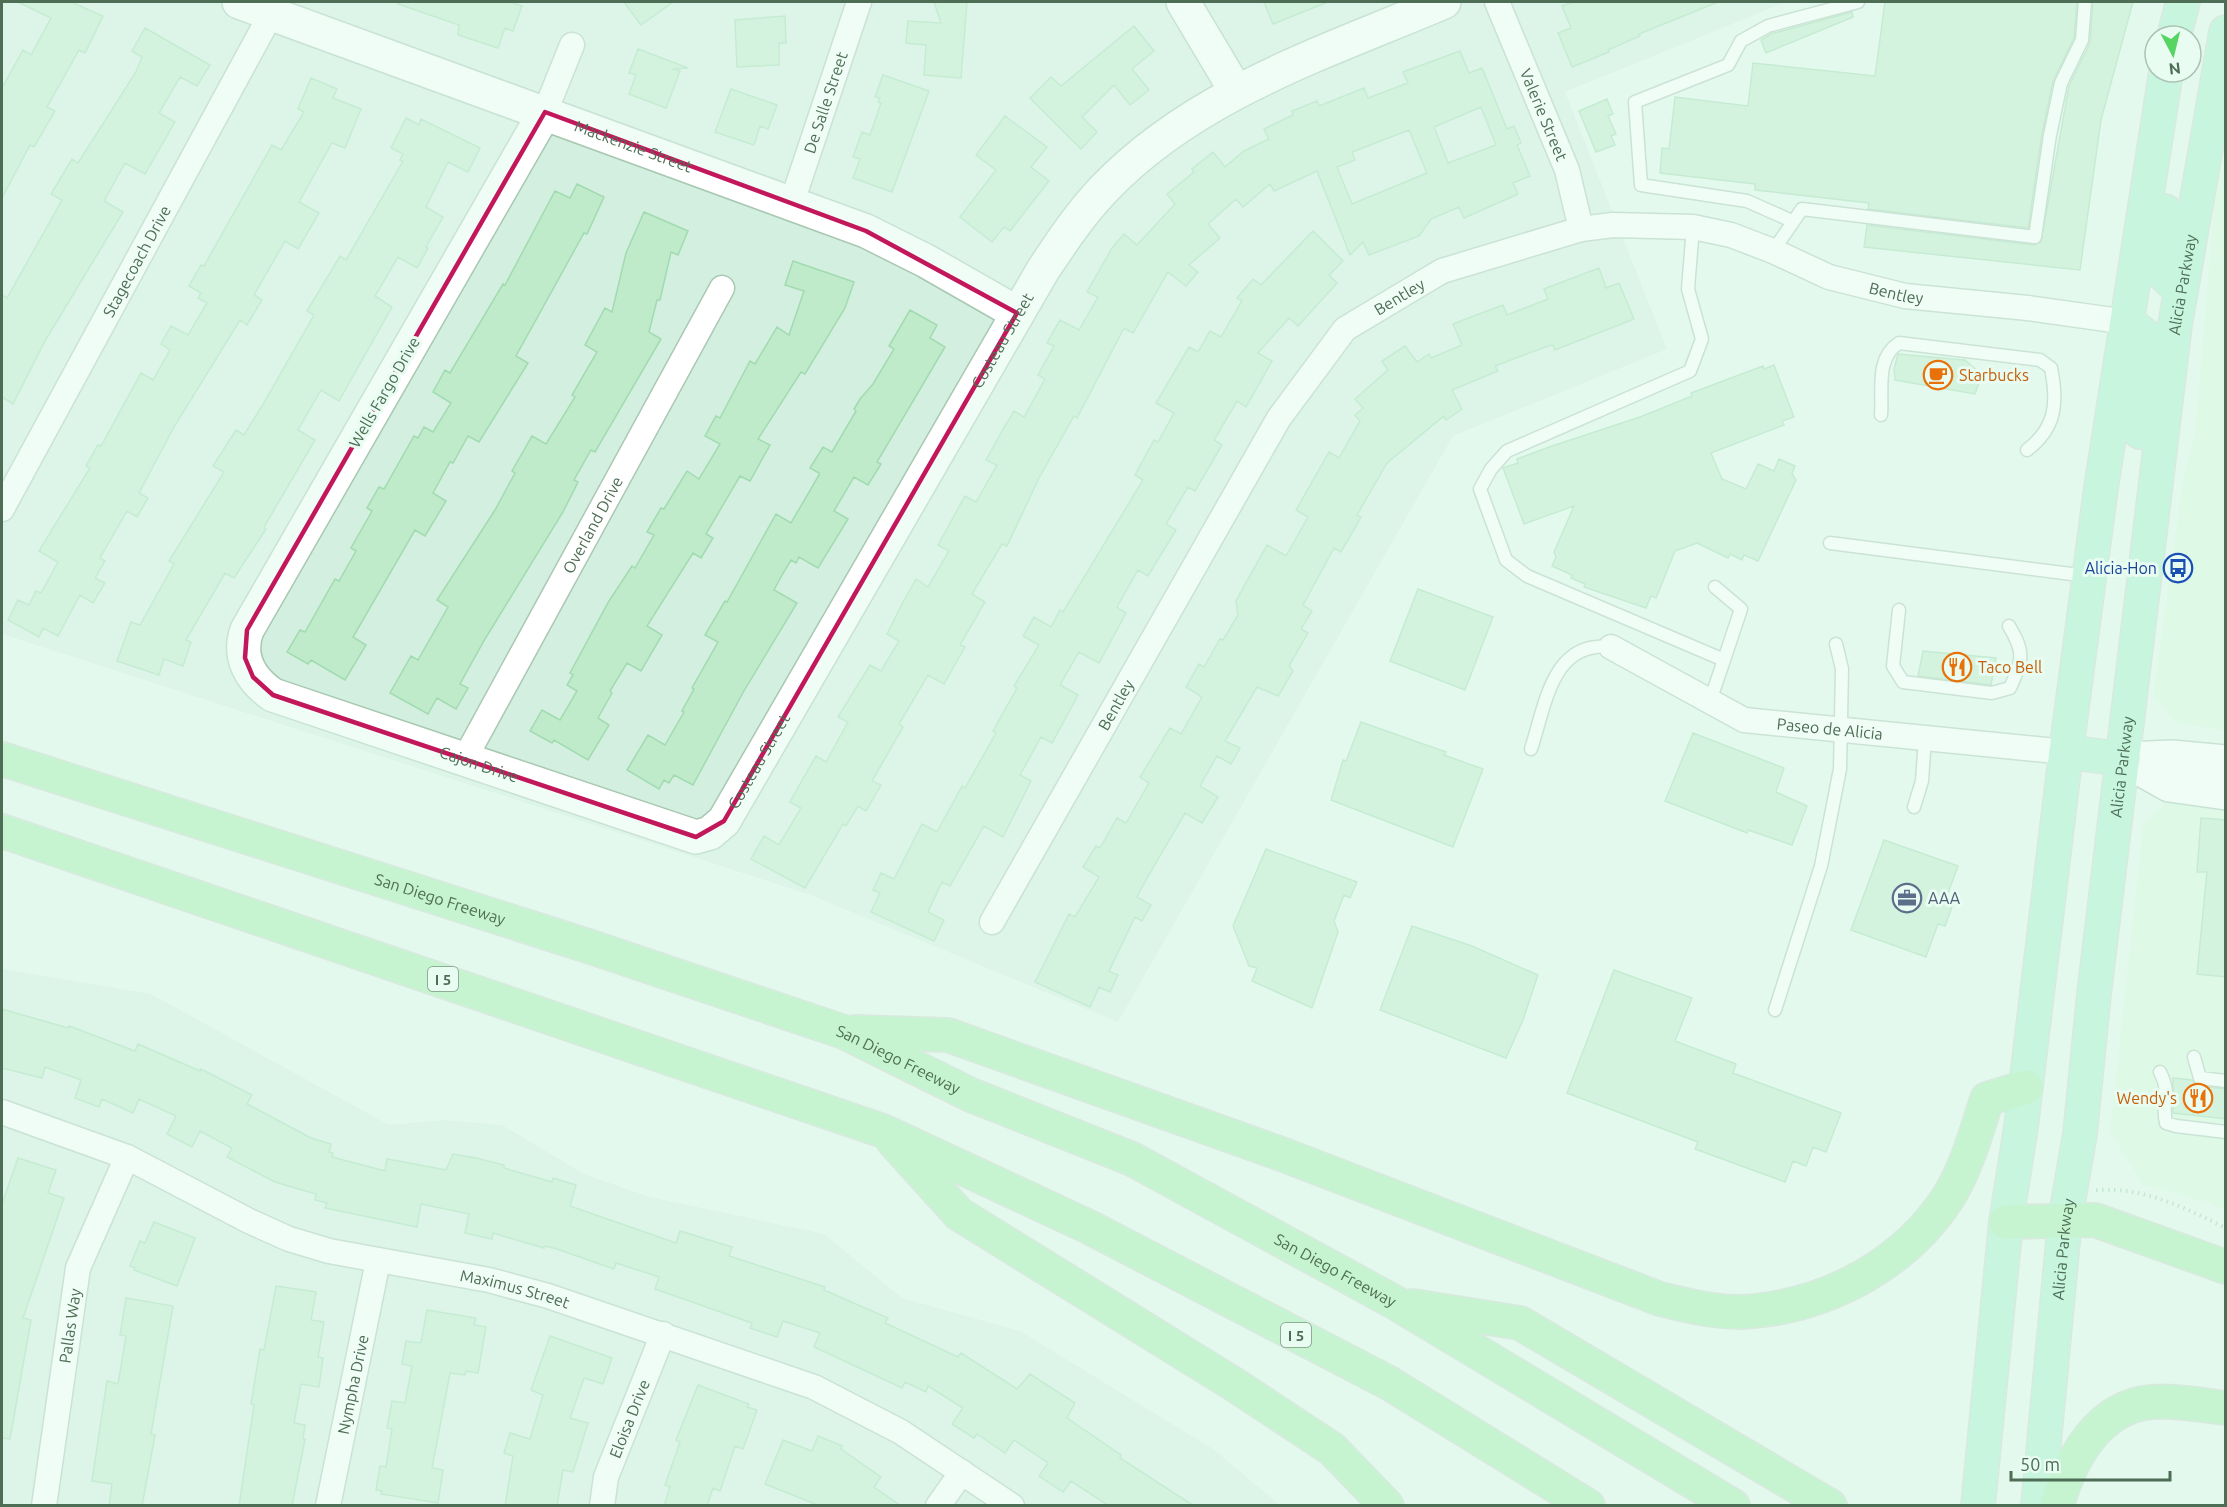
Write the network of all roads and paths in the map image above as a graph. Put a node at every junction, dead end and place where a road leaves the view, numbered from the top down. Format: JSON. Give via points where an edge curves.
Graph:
{"nodes":[{"id":1,"x":239,"y":2,"type":"edge"},
{"id":2,"x":859,"y":2,"type":"edge"},
{"id":3,"x":1183,"y":2,"type":"edge"},
{"id":4,"x":1444,"y":2,"type":"edge"},
{"id":5,"x":1497,"y":2,"type":"edge"},
{"id":6,"x":1858,"y":2,"type":"edge"},
{"id":7,"x":2085,"y":2,"type":"edge"},
{"id":8,"x":2183,"y":2,"type":"edge"},
{"id":9,"x":271,"y":14,"type":"junction"},
{"id":10,"x":2177,"y":24,"type":"edge"},
{"id":11,"x":2226,"y":32,"type":"edge"},
{"id":12,"x":572,"y":45,"type":"dead end"},
{"id":13,"x":2165,"y":84,"type":"edge"},
{"id":14,"x":2168,"y":84,"type":"edge"},
{"id":15,"x":1236,"y":91,"type":"junction"},
{"id":16,"x":545,"y":112,"type":"junction"},
{"id":17,"x":792,"y":202,"type":"junction"},
{"id":18,"x":1792,"y":220,"type":"junction"},
{"id":19,"x":1693,"y":227,"type":"junction"},
{"id":20,"x":1581,"y":229,"type":"junction"},
{"id":21,"x":1773,"y":251,"type":"junction"},
{"id":22,"x":722,"y":288,"type":"dead end"},
{"id":23,"x":2181,"y":290,"type":"junction"},
{"id":24,"x":1017,"y":313,"type":"junction"},
{"id":25,"x":2127,"y":322,"type":"junction"},
{"id":26,"x":1881,"y":415,"type":"dead end"},
{"id":27,"x":2027,"y":450,"type":"dead end"},
{"id":28,"x":2,"y":509,"type":"edge"},
{"id":29,"x":1830,"y":543,"type":"dead end"},
{"id":30,"x":2090,"y":576,"type":"junction"},
{"id":31,"x":2146,"y":582,"type":"junction"},
{"id":32,"x":1714,"y":587,"type":"dead end"},
{"id":33,"x":1899,"y":610,"type":"dead end"},
{"id":34,"x":2009,"y":626,"type":"dead end"},
{"id":35,"x":1836,"y":644,"type":"dead end"},
{"id":36,"x":1611,"y":647,"type":"joint"},
{"id":37,"x":1724,"y":660,"type":"junction"},
{"id":38,"x":253,"y":677,"type":"joint"},
{"id":39,"x":1710,"y":701,"type":"junction"},
{"id":40,"x":1840,"y":729,"type":"junction"},
{"id":41,"x":1925,"y":738,"type":"junction"},
{"id":42,"x":1532,"y":748,"type":"dead end"},
{"id":43,"x":2066,"y":752,"type":"junction"},
{"id":44,"x":2,"y":759,"type":"edge"},
{"id":45,"x":2123,"y":759,"type":"junction"},
{"id":46,"x":464,"y":760,"type":"junction"},
{"id":47,"x":2226,"y":762,"type":"edge"},
{"id":48,"x":2226,"y":792,"type":"edge"},
{"id":49,"x":1914,"y":807,"type":"dead end"},
{"id":50,"x":2,"y":831,"type":"edge"},
{"id":51,"x":710,"y":833,"type":"joint"},
{"id":52,"x":992,"y":922,"type":"dead end"},
{"id":53,"x":1775,"y":1010,"type":"dead end"},
{"id":54,"x":844,"y":1032,"type":"junction"},
{"id":55,"x":2194,"y":1057,"type":"dead end"},
{"id":56,"x":2160,"y":1072,"type":"dead end"},
{"id":57,"x":2226,"y":1081,"type":"edge"},
{"id":58,"x":2026,"y":1087,"type":"junction"},
{"id":59,"x":2,"y":1112,"type":"edge"},
{"id":60,"x":883,"y":1131,"type":"junction"},
{"id":61,"x":2226,"y":1132,"type":"edge"},
{"id":62,"x":127,"y":1157,"type":"junction"},
{"id":63,"x":2064,"y":1220,"type":"junction"},
{"id":64,"x":2006,"y":1222,"type":"junction"},
{"id":65,"x":378,"y":1261,"type":"junction"},
{"id":66,"x":2226,"y":1267,"type":"edge"},
{"id":67,"x":1396,"y":1303,"type":"junction"},
{"id":68,"x":663,"y":1334,"type":"junction"},
{"id":69,"x":2226,"y":1408,"type":"edge"},
{"id":70,"x":962,"y":1472,"type":"junction"},
{"id":71,"x":45,"y":1506,"type":"edge"},
{"id":72,"x":328,"y":1506,"type":"edge"},
{"id":73,"x":602,"y":1506,"type":"edge"},
{"id":74,"x":938,"y":1506,"type":"edge"},
{"id":75,"x":1012,"y":1506,"type":"edge"},
{"id":76,"x":1387,"y":1506,"type":"edge"},
{"id":77,"x":1588,"y":1506,"type":"edge"},
{"id":78,"x":1733,"y":1506,"type":"edge"},
{"id":79,"x":1830,"y":1506,"type":"edge"},
{"id":80,"x":1978,"y":1506,"type":"edge"},
{"id":81,"x":2038,"y":1506,"type":"edge"},
{"id":82,"x":2057,"y":1506,"type":"edge"}],
"edges":[{"from":1,"to":9,"type":"street","name":"Mackenzie Street"},
{"from":2,"to":17,"type":"street","name":"De Salle Street"},
{"from":3,"to":15,"type":"street"},
{"from":4,"to":15,"type":"street","name":"Costeau Street"},
{"from":5,"to":20,"type":"street","name":"Valerie Street","via":[[1567,170]]},
{"from":6,"to":18,"type":"lane","via":[[1768,26],[1741,40],[1728,65],[1635,102],[1641,185],[1747,201]]},
{"from":7,"to":18,"type":"lane","via":[[2082,40],[2061,83],[2035,237],[1802,209]]},
{"from":8,"to":10,"type":"main road"},
{"from":9,"to":16,"type":"street","name":"Mackenzie Street"},
{"from":9,"to":28,"type":"street","name":"Stagecoach Drive"},
{"from":11,"to":23,"type":"main road","name":"Alicia Parkway"},
{"from":12,"to":16,"type":"street"},
{"from":13,"to":25,"type":"main road"},
{"from":14,"to":23,"type":"main road","via":[[2174,152],[2160,246],[2161,272]]},
{"from":15,"to":24,"type":"street","name":"Costeau Street","via":[[1167,135],[1103,189],[1068,232]]},
{"from":16,"to":17,"type":"street","name":"Mackenzie Street"},
{"from":16,"to":38,"type":"street","name":"Wells Fargo Drive","via":[[247,630],[244,658]]},
{"from":17,"to":24,"type":"street","name":"Mackenzie Street","via":[[866,231]]},
{"from":18,"to":21,"type":"lane"},
{"from":19,"to":20,"type":"street","name":"Bentley","via":[[1613,225]]},
{"from":19,"to":21,"type":"street","name":"Bentley","via":[[1731,235]]},
{"from":19,"to":37,"type":"lane","via":[[1688,289],[1702,339],[1690,371],[1506,451],[1480,489],[1506,560],[1527,576]]},
{"from":20,"to":52,"type":"street","name":"Bentley","via":[[1442,271],[1345,329],[1279,418]]},
{"from":21,"to":25,"type":"street","name":"Bentley","via":[[1828,277],[1905,296]]},
{"from":22,"to":46,"type":"street","name":"Overland Drive"},
{"from":23,"to":31,"type":"main road","name":"Alicia Parkway"},
{"from":24,"to":51,"type":"street","name":"Costeau Street","via":[[724,821]]},
{"from":25,"to":30,"type":"main road"},
{"from":25,"to":31,"type":"main road","via":[[2146,336],[2148,360],[2133,493]]},
{"from":26,"to":27,"type":"lane","via":[[1884,362],[1890,349],[1899,343],[2040,360],[2051,368],[2053,376],[2052,417],[2044,436]]},
{"from":29,"to":30,"type":"lane"},
{"from":30,"to":43,"type":"main road"},
{"from":31,"to":45,"type":"main road","name":"Alicia Parkway"},
{"from":32,"to":37,"type":"lane","via":[[1741,609]]},
{"from":33,"to":34,"type":"lane","via":[[1893,666],[1903,682],[1992,693],[2010,688],[2019,669],[2021,648]]},
{"from":35,"to":40,"type":"lane","via":[[1842,669]]},
{"from":36,"to":39,"type":"street","name":"Paseo de Alicia"},
{"from":36,"to":42,"type":"lane","via":[[1596,646],[1574,653],[1561,665]]},
{"from":37,"to":39,"type":"lane"},
{"from":38,"to":46,"type":"street","name":"Cajon Drive","via":[[261,687],[284,699]]},
{"from":39,"to":40,"type":"street","name":"Paseo de Alicia","via":[[1744,720]]},
{"from":40,"to":41,"type":"street","name":"Paseo de Alicia"},
{"from":40,"to":53,"type":"lane","via":[[1840,769],[1821,866]]},
{"from":41,"to":43,"type":"street","name":"Paseo de Alicia"},
{"from":41,"to":49,"type":"lane","via":[[1922,781]]},
{"from":43,"to":45,"type":"main road"},
{"from":43,"to":58,"type":"main road"},
{"from":44,"to":54,"type":"highway","name":"San Diego Freeway"},
{"from":45,"to":47,"type":"street","via":[[2172,757]]},
{"from":45,"to":48,"type":"street","via":[[2169,785]]},
{"from":45,"to":63,"type":"main road","name":"Alicia Parkway","via":[[2080,1134]]},
{"from":46,"to":51,"type":"street","name":"Cajon Drive","via":[[696,837]]},
{"from":50,"to":60,"type":"highway","number":"I 5"},
{"from":54,"to":58,"type":"highway","via":[[948,1035],[1284,1155],[1660,1299],[1704,1309],[1743,1311],[1806,1302],[1853,1284],[1908,1245],[1938,1212],[1957,1182],[1987,1099]]},
{"from":54,"to":67,"type":"highway","name":"San Diego Freeway","via":[[971,1095],[1132,1159]]},
{"from":55,"to":57,"type":"lane","via":[[2200,1077]]},
{"from":56,"to":61,"type":"lane","via":[[2167,1086],[2166,1122]]},
{"from":58,"to":64,"type":"main road"},
{"from":59,"to":62,"type":"street","name":"Maximus Street"},
{"from":60,"to":76,"type":"highway","via":[[959,1214],[1332,1449]]},
{"from":60,"to":77,"type":"highway","number":"I 5","via":[[1089,1227],[1389,1383]]},
{"from":62,"to":65,"type":"street","name":"Maximus Street","via":[[289,1239]]},
{"from":62,"to":71,"type":"street","name":"Pallas Way","via":[[78,1268]]},
{"from":63,"to":64,"type":"highway"},
{"from":63,"to":66,"type":"highway","via":[[2095,1220]]},
{"from":63,"to":81,"type":"main road","name":"Alicia Parkway"},
{"from":64,"to":80,"type":"main road"},
{"from":65,"to":68,"type":"street","name":"Maximus Street","via":[[499,1283]]},
{"from":65,"to":72,"type":"street","name":"Nympha Drive"},
{"from":67,"to":78,"type":"highway","name":"San Diego Freeway"},
{"from":67,"to":79,"type":"highway","via":[[1520,1323]]},
{"from":68,"to":70,"type":"street","name":"Maximus Street","via":[[814,1387],[901,1432]]},
{"from":68,"to":73,"type":"street","name":"Eloisa Drive","via":[[606,1477]]},
{"from":69,"to":82,"type":"highway","via":[[2150,1402],[2124,1408],[2100,1425],[2084,1445]]},
{"from":70,"to":74,"type":"street"},
{"from":70,"to":75,"type":"street","name":"Maximus Street"}]}
